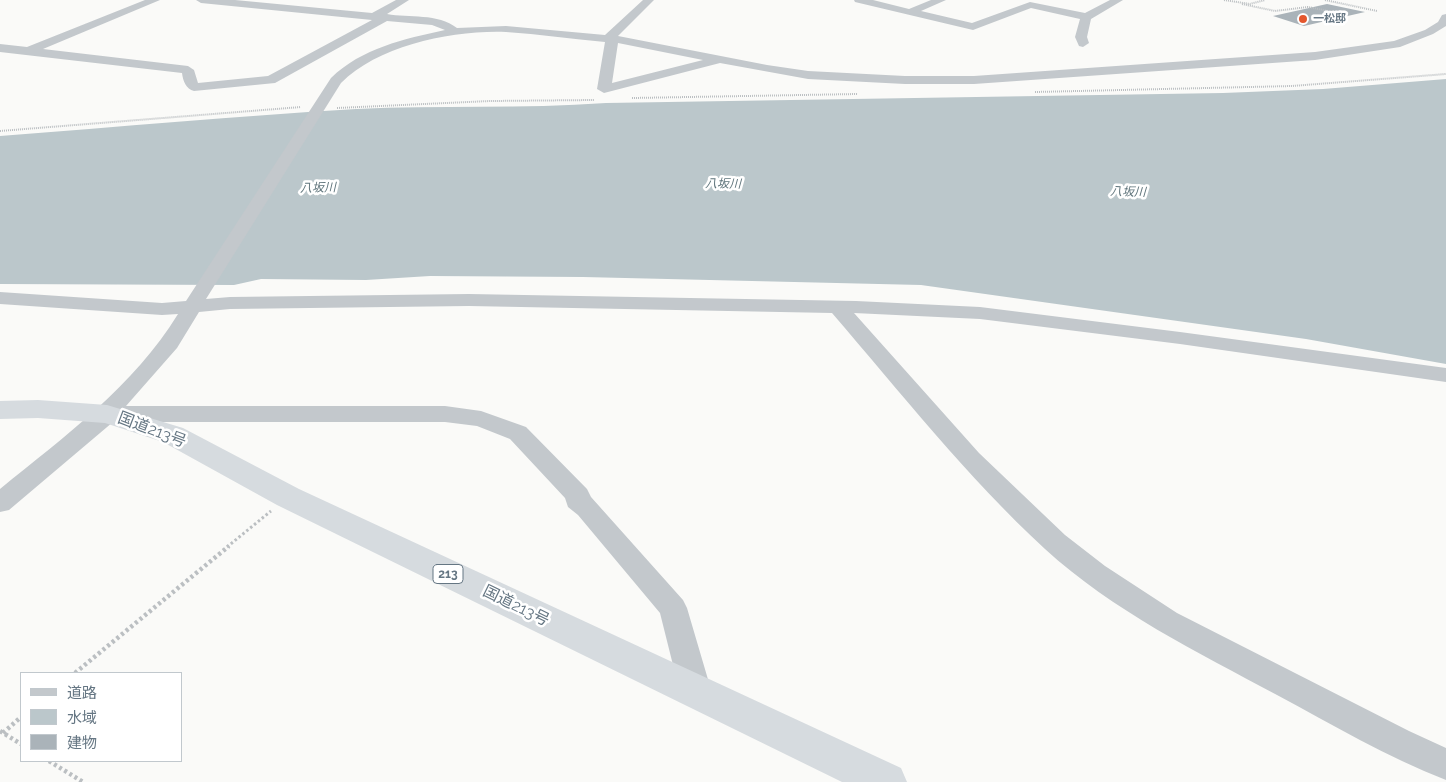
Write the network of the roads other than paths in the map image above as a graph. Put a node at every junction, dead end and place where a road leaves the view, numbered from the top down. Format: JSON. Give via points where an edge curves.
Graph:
{"nodes":[{"id":1,"x":154,"y":0,"type":"edge"},
{"id":2,"x":201,"y":0,"type":"edge"},
{"id":3,"x":404,"y":0,"type":"edge"},
{"id":4,"x":649,"y":0,"type":"edge"},
{"id":5,"x":859,"y":0,"type":"edge"},
{"id":6,"x":941,"y":0,"type":"edge"},
{"id":7,"x":1118,"y":0,"type":"edge"},
{"id":8,"x":910,"y":12,"type":"junction"},
{"id":9,"x":380,"y":16,"type":"junction"},
{"id":10,"x":1086,"y":17,"type":"junction"},
{"id":11,"x":1446,"y":17,"type":"edge"},
{"id":12,"x":454,"y":32,"type":"junction"},
{"id":13,"x":609,"y":38,"type":"junction"},
{"id":14,"x":1083,"y":43,"type":"dead end"},
{"id":15,"x":0,"y":48,"type":"edge"},
{"id":16,"x":28,"y":52,"type":"junction"},
{"id":17,"x":723,"y":59,"type":"junction"},
{"id":18,"x":0,"y":298,"type":"edge"},
{"id":19,"x":192,"y":306,"type":"junction"},
{"id":20,"x":838,"y":307,"type":"junction"},
{"id":21,"x":1446,"y":375,"type":"edge"},
{"id":22,"x":0,"y":410,"type":"edge"},
{"id":23,"x":107,"y":414,"type":"junction"},
{"id":24,"x":0,"y":503,"type":"edge"},
{"id":25,"x":696,"y":692,"type":"junction"},
{"id":26,"x":1446,"y":764,"type":"edge"},
{"id":27,"x":885,"y":782,"type":"edge"}],
"edges":[{"from":1,"to":16,"type":"street"},
{"from":2,"to":9,"type":"street"},
{"from":3,"to":9,"type":"street"},
{"from":4,"to":13,"type":"street"},
{"from":5,"to":8,"type":"street"},
{"from":6,"to":8,"type":"street"},
{"from":7,"to":10,"type":"street"},
{"from":8,"to":10,"type":"street","via":[[973,27],[1030,5]]},
{"from":9,"to":12,"type":"street","via":[[433,22]]},
{"from":9,"to":16,"type":"street","via":[[282,75],[260,81],[194,87],[188,79],[188,70]]},
{"from":10,"to":14,"type":"street","via":[[1081,37]]},
{"from":11,"to":17,"type":"street","via":[[1442,24],[1429,32],[1396,44],[1315,56],[974,80],[808,75]]},
{"from":12,"to":13,"type":"street","via":[[506,29]]},
{"from":12,"to":19,"type":"street","via":[[411,41],[362,60],[336,81]]},
{"from":13,"to":17,"type":"street"},
{"from":13,"to":17,"type":"street","via":[[612,44],[604,89]]},
{"from":15,"to":16,"type":"street"},
{"from":18,"to":19,"type":"street","via":[[162,309]]},
{"from":19,"to":20,"type":"street","via":[[478,300]]},
{"from":19,"to":23,"type":"street","via":[[170,344]]},
{"from":20,"to":21,"type":"street","via":[[980,313],[1405,367]]},
{"from":20,"to":26,"type":"street","via":[[970,459],[1055,542],[1096,574],[1167,622],[1397,742]]},
{"from":22,"to":23,"type":"highway","name":"国道213号","number":"213"},
{"from":23,"to":24,"type":"street"},
{"from":23,"to":25,"type":"highway","name":"国道213号","number":"213","via":[[173,435],[288,497]]},
{"from":23,"to":25,"type":"street","via":[[445,414],[481,419],[518,433],[578,496],[577,500],[672,608]]},
{"from":25,"to":27,"type":"highway","name":"国道213号","number":"213"}]}
